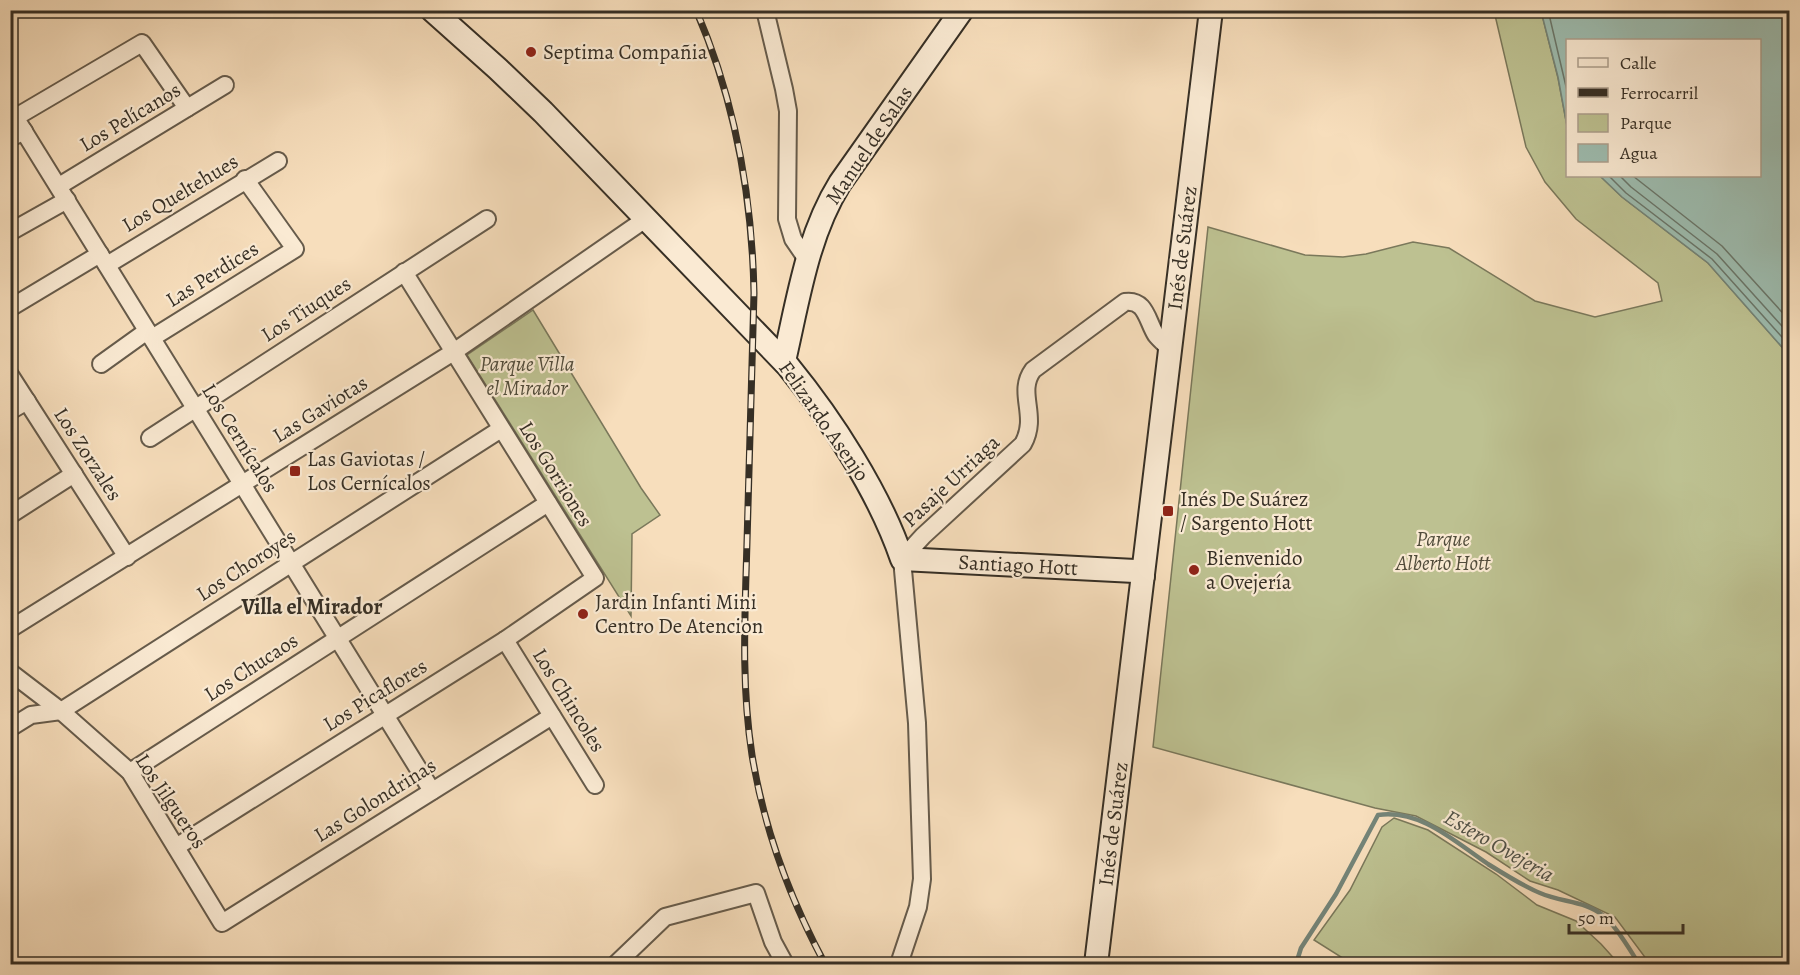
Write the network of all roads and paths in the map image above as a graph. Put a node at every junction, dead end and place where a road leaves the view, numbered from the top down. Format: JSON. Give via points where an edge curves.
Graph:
{"nodes":[{"id":1,"x":432,"y":10,"type":"edge"},
{"id":2,"x":765,"y":10,"type":"edge"},
{"id":3,"x":962,"y":10,"type":"edge"},
{"id":4,"x":1211,"y":10,"type":"edge"},
{"id":5,"x":225,"y":85,"type":"dead end"},
{"id":6,"x":187,"y":108,"type":"junction"},
{"id":7,"x":15,"y":124,"type":"edge"},
{"id":8,"x":278,"y":161,"type":"dead end"},
{"id":9,"x":245,"y":179,"type":"junction"},
{"id":10,"x":63,"y":193,"type":"junction"},
{"id":11,"x":647,"y":218,"type":"junction"},
{"id":12,"x":487,"y":219,"type":"dead end"},
{"id":13,"x":10,"y":232,"type":"edge"},
{"id":14,"x":103,"y":259,"type":"junction"},
{"id":15,"x":808,"y":261,"type":"junction"},
{"id":16,"x":404,"y":272,"type":"junction"},
{"id":17,"x":10,"y":308,"type":"edge"},
{"id":18,"x":150,"y":334,"type":"junction"},
{"id":19,"x":1170,"y":349,"type":"junction"},
{"id":20,"x":455,"y":351,"type":"junction"},
{"id":21,"x":784,"y":361,"type":"junction"},
{"id":22,"x":101,"y":364,"type":"dead end"},
{"id":23,"x":10,"y":375,"type":"edge"},
{"id":24,"x":27,"y":401,"type":"junction"},
{"id":25,"x":196,"y":408,"type":"junction"},
{"id":26,"x":10,"y":411,"type":"edge"},
{"id":27,"x":501,"y":429,"type":"junction"},
{"id":28,"x":150,"y":438,"type":"dead end"},
{"id":29,"x":75,"y":474,"type":"junction"},
{"id":30,"x":242,"y":484,"type":"junction"},
{"id":31,"x":548,"y":503,"type":"junction"},
{"id":32,"x":10,"y":515,"type":"edge"},
{"id":33,"x":127,"y":557,"type":"junction"},
{"id":34,"x":902,"y":559,"type":"junction"},
{"id":35,"x":291,"y":563,"type":"junction"},
{"id":36,"x":1139,"y":573,"type":"junction"},
{"id":37,"x":595,"y":578,"type":"joint"},
{"id":38,"x":10,"y":629,"type":"edge"},
{"id":39,"x":337,"y":638,"type":"junction"},
{"id":40,"x":505,"y":640,"type":"junction"},
{"id":41,"x":10,"y":672,"type":"edge"},
{"id":42,"x":61,"y":711,"type":"junction"},
{"id":43,"x":385,"y":715,"type":"junction"},
{"id":44,"x":552,"y":716,"type":"junction"},
{"id":45,"x":10,"y":728,"type":"edge"},
{"id":46,"x":130,"y":772,"type":"junction"},
{"id":47,"x":595,"y":785,"type":"dead end"},
{"id":48,"x":432,"y":791,"type":"junction"},
{"id":49,"x":176,"y":847,"type":"junction"},
{"id":50,"x":222,"y":923,"type":"joint"},
{"id":51,"x":616,"y":964,"type":"edge"},
{"id":52,"x":785,"y":964,"type":"edge"},
{"id":53,"x":899,"y":964,"type":"edge"},
{"id":54,"x":1096,"y":964,"type":"edge"}],
"edges":[{"from":1,"to":11,"type":"street","name":"Felizardo Asenjo","via":[[521,90]]},
{"from":2,"to":15,"type":"street","via":[[788,111],[787,219],[793,239]]},
{"from":3,"to":15,"type":"street","name":"Manuel de Salas","via":[[833,194],[819,222]]},
{"from":4,"to":19,"type":"street","name":"Inés de Suárez"},
{"from":5,"to":6,"type":"street","name":"Los Pelícanos"},
{"from":6,"to":7,"type":"street","via":[[142,43]]},
{"from":6,"to":10,"type":"street","name":"Los Pelícanos"},
{"from":7,"to":10,"type":"street","name":"Los Cernícalos"},
{"from":8,"to":9,"type":"street","name":"Los Queltehues"},
{"from":9,"to":14,"type":"street","name":"Los Queltehues"},
{"from":9,"to":18,"type":"street","name":"Las Perdices","via":[[295,249]]},
{"from":10,"to":13,"type":"street","name":"Los Pelícanos"},
{"from":10,"to":14,"type":"street","name":"Los Cernícalos"},
{"from":11,"to":20,"type":"street","name":"Las Gaviotas"},
{"from":11,"to":21,"type":"street","name":"Felizardo Asenjo"},
{"from":12,"to":16,"type":"street","name":"Los Tiuques"},
{"from":14,"to":17,"type":"street","name":"Los Queltehues"},
{"from":14,"to":18,"type":"street","name":"Los Cernícalos"},
{"from":15,"to":21,"type":"street","name":"Manuel de Salas"},
{"from":16,"to":20,"type":"street","name":"Los Gorriones"},
{"from":16,"to":25,"type":"street","name":"Los Tiuques"},
{"from":18,"to":22,"type":"street","name":"Las Perdices"},
{"from":18,"to":25,"type":"street","name":"Los Cernícalos"},
{"from":19,"to":34,"type":"street","name":"Pasaje Urriaga","via":[[1158,338],[1142,307],[1125,302],[1033,370],[1026,384],[1031,423],[1023,444]]},
{"from":19,"to":36,"type":"street","name":"Inés de Suárez","via":[[1154,485],[1140,529]]},
{"from":20,"to":27,"type":"street","name":"Los Gorriones"},
{"from":20,"to":30,"type":"street","name":"Las Gaviotas"},
{"from":21,"to":34,"type":"street","name":"Felizardo Asenjo","via":[[871,488]]},
{"from":23,"to":24,"type":"street","name":"Los Zorzales"},
{"from":24,"to":26,"type":"street"},
{"from":24,"to":29,"type":"street","name":"Los Zorzales"},
{"from":25,"to":28,"type":"street","name":"Los Tiuques"},
{"from":25,"to":30,"type":"street","name":"Los Cernícalos"},
{"from":27,"to":31,"type":"street","name":"Los Gorriones"},
{"from":27,"to":35,"type":"street","name":"Los Choroyes"},
{"from":29,"to":32,"type":"street"},
{"from":29,"to":33,"type":"street","name":"Los Zorzales"},
{"from":30,"to":33,"type":"street","name":"Las Gaviotas"},
{"from":30,"to":35,"type":"street","name":"Los Cernícalos"},
{"from":31,"to":37,"type":"street","name":"Los Gorriones"},
{"from":31,"to":39,"type":"street","name":"Los Chucaos"},
{"from":33,"to":38,"type":"street","name":"Las Gaviotas"},
{"from":34,"to":36,"type":"street","name":"Santiago Hott"},
{"from":34,"to":53,"type":"street","name":"Felizardo Asenjo","via":[[917,723],[921,879],[918,907]]},
{"from":35,"to":39,"type":"street","name":"Los Cernícalos"},
{"from":35,"to":42,"type":"street","name":"Los Choroyes"},
{"from":36,"to":54,"type":"street","name":"Inés de Suárez","via":[[1128,630],[1130,684]]},
{"from":37,"to":40,"type":"street","name":"Los Picaflores"},
{"from":39,"to":43,"type":"street","name":"Los Cernícalos"},
{"from":39,"to":46,"type":"street","name":"Los Chucaos"},
{"from":40,"to":43,"type":"street","name":"Los Picaflores"},
{"from":40,"to":44,"type":"street","name":"Los Chincoles"},
{"from":41,"to":42,"type":"street","name":"Los Jilgueros"},
{"from":42,"to":45,"type":"street","name":"Los Choroyes","via":[[31,715]]},
{"from":42,"to":46,"type":"street","name":"Los Jilgueros"},
{"from":43,"to":48,"type":"street","name":"Los Cernícalos"},
{"from":43,"to":49,"type":"street","name":"Los Picaflores"},
{"from":44,"to":47,"type":"street","name":"Los Chincoles"},
{"from":44,"to":48,"type":"street","name":"Las Golondrinas"},
{"from":46,"to":49,"type":"street","name":"Los Jilgueros"},
{"from":48,"to":50,"type":"street","name":"Las Golondrinas"},
{"from":49,"to":50,"type":"street","name":"Los Jilgueros"},
{"from":51,"to":52,"type":"street","via":[[665,917],[756,893]]}]}
